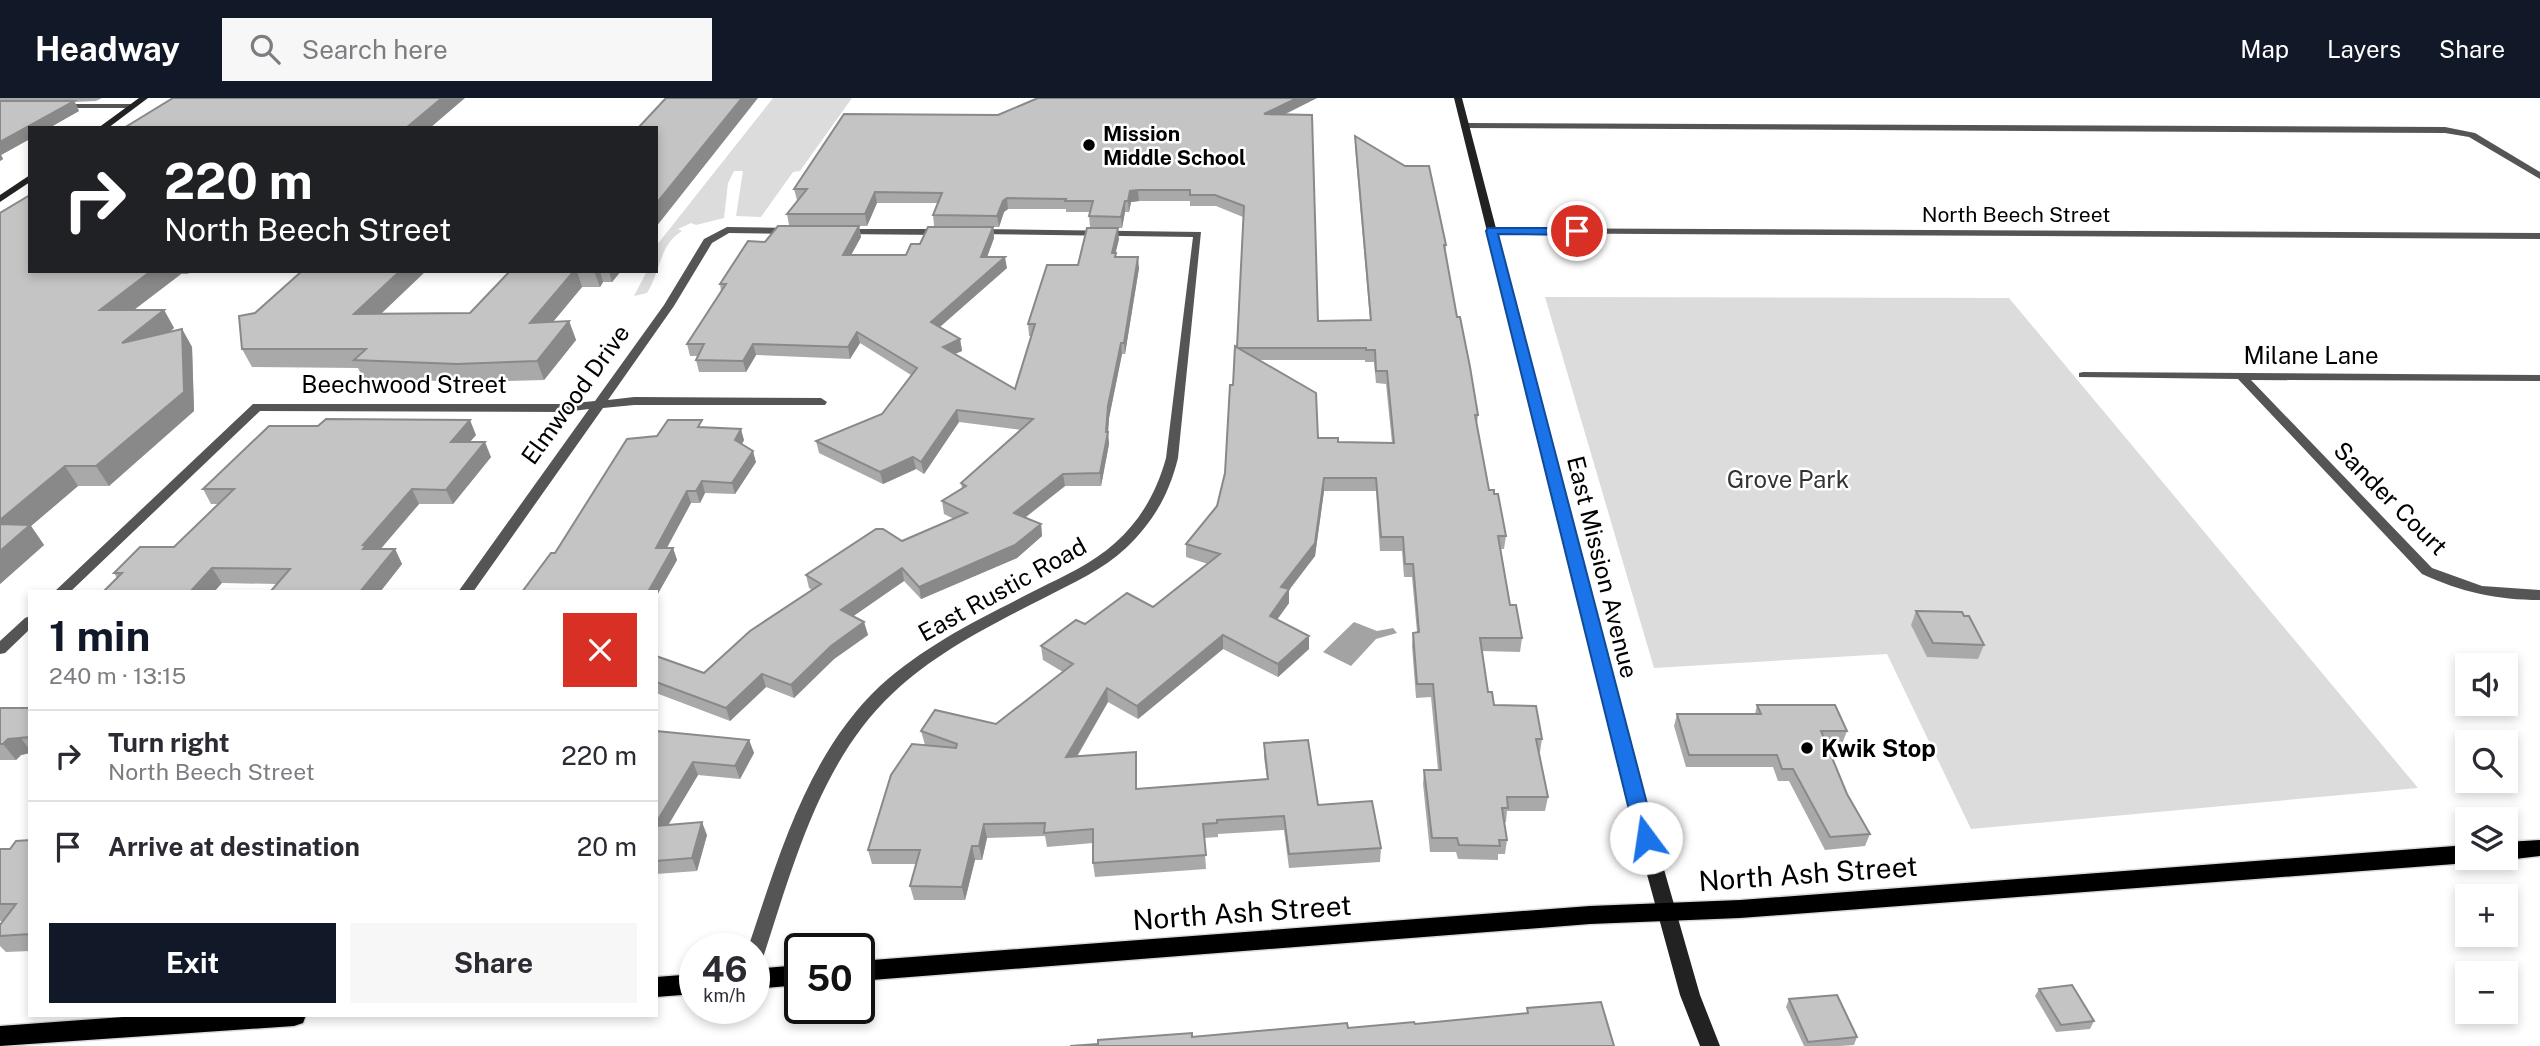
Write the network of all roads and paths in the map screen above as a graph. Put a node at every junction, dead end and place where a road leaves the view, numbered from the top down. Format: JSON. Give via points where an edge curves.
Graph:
{"nodes":[{"id":1,"x":144,"y":98,"type":"edge"},
{"id":2,"x":1458,"y":98,"type":"edge"},
{"id":3,"x":50,"y":106,"type":"edge"},
{"id":4,"x":133,"y":106,"type":"junction"},
{"id":5,"x":105,"y":126,"type":"edge"},
{"id":6,"x":1465,"y":126,"type":"junction"},
{"id":7,"x":2540,"y":176,"type":"edge"},
{"id":8,"x":28,"y":179,"type":"edge"},
{"id":9,"x":0,"y":199,"type":"edge"},
{"id":10,"x":802,"y":231,"type":"edge"},
{"id":11,"x":825,"y":231,"type":"edge"},
{"id":12,"x":1492,"y":231,"type":"junction"},
{"id":13,"x":948,"y":232,"type":"edge"},
{"id":14,"x":961,"y":232,"type":"edge"},
{"id":15,"x":2540,"y":236,"type":"edge"},
{"id":16,"x":2082,"y":375,"type":"dead end"},
{"id":17,"x":2240,"y":375,"type":"junction"},
{"id":18,"x":2540,"y":378,"type":"edge"},
{"id":19,"x":821,"y":402,"type":"dead end"},
{"id":20,"x":597,"y":405,"type":"junction"},
{"id":21,"x":63,"y":590,"type":"edge"},
{"id":22,"x":466,"y":590,"type":"edge"},
{"id":23,"x":2540,"y":595,"type":"edge"},
{"id":24,"x":28,"y":623,"type":"edge"},
{"id":25,"x":0,"y":649,"type":"edge"},
{"id":26,"x":2540,"y":848,"type":"edge"},
{"id":27,"x":2518,"y":850,"type":"edge"},
{"id":28,"x":2455,"y":855,"type":"edge"},
{"id":29,"x":1667,"y":913,"type":"junction"},
{"id":30,"x":762,"y":933,"type":"edge"},
{"id":31,"x":875,"y":970,"type":"edge"},
{"id":32,"x":679,"y":985,"type":"edge"},
{"id":33,"x":658,"y":987,"type":"edge"},
{"id":34,"x":241,"y":1017,"type":"edge"},
{"id":35,"x":162,"y":1020,"type":"edge"},
{"id":36,"x":0,"y":1037,"type":"edge"},
{"id":37,"x":1710,"y":1046,"type":"edge"}],
"edges":[{"from":1,"to":4,"type":"main road"},
{"from":2,"to":6,"type":"main road","name":"East Mission Avenue"},
{"from":3,"to":4,"type":"street"},
{"from":4,"to":5,"type":"main road"},
{"from":6,"to":7,"type":"street","via":[[2445,130],[2472,135]]},
{"from":6,"to":12,"type":"main road","name":"East Mission Avenue"},
{"from":8,"to":9,"type":"main road"},
{"from":10,"to":20,"type":"street","name":"Elmwood Drive","via":[[727,230],[708,241],[669,306]]},
{"from":11,"to":13,"type":"street"},
{"from":12,"to":15,"type":"street","name":"North Beech Street"},
{"from":12,"to":29,"type":"main road","name":"East Mission Avenue"},
{"from":14,"to":30,"type":"street","name":"East Rustic Road","via":[[1198,234],[1165,485],[1150,512],[1120,546],[1086,571],[927,656],[886,690],[851,728],[821,775]]},
{"from":16,"to":17,"type":"street","name":"Milane Lane"},
{"from":17,"to":18,"type":"street","name":"Milane Lane"},
{"from":17,"to":23,"type":"street","name":"Sander Court","via":[[2427,571],[2499,596]]},
{"from":19,"to":20,"type":"street","name":"Beechwood Street","via":[[634,401]]},
{"from":20,"to":21,"type":"street","name":"Beechwood Street","via":[[257,407]]},
{"from":20,"to":22,"type":"street","name":"Elmwood Drive"},
{"from":24,"to":25,"type":"street"},
{"from":26,"to":27,"type":"main road"},
{"from":28,"to":29,"type":"main road","name":"North Ash Street"},
{"from":29,"to":31,"type":"main road","name":"North Ash Street","via":[[1590,915]]},
{"from":29,"to":37,"type":"main road","name":"East Mission Avenue"},
{"from":32,"to":33,"type":"main road"},
{"from":34,"to":35,"type":"main road"},
{"from":35,"to":36,"type":"main road"}]}
